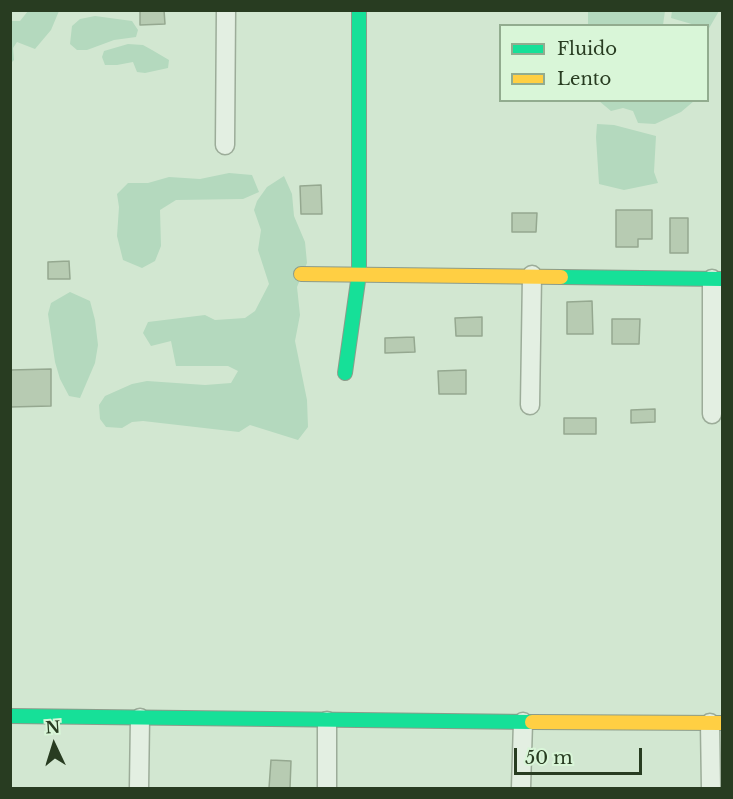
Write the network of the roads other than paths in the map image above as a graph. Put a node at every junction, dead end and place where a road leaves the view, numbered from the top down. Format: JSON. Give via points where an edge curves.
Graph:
{"nodes":[{"id":1,"x":226,"y":10,"type":"edge"},
{"id":2,"x":359,"y":10,"type":"edge"},
{"id":3,"x":225,"y":145,"type":"dead end"},
{"id":4,"x":301,"y":274,"type":"dead end"},
{"id":5,"x":358,"y":274,"type":"junction"},
{"id":6,"x":532,"y":275,"type":"junction"},
{"id":7,"x":717,"y":279,"type":"edge"},
{"id":8,"x":345,"y":373,"type":"dead end"},
{"id":9,"x":530,"y":405,"type":"dead end"},
{"id":10,"x":712,"y":414,"type":"dead end"},
{"id":11,"x":10,"y":716,"type":"edge"},
{"id":12,"x":140,"y":718,"type":"junction"},
{"id":13,"x":327,"y":721,"type":"junction"},
{"id":14,"x":523,"y":722,"type":"junction"},
{"id":15,"x":716,"y":723,"type":"edge"},
{"id":16,"x":139,"y":789,"type":"edge"},
{"id":17,"x":327,"y":789,"type":"edge"},
{"id":18,"x":521,"y":789,"type":"edge"},
{"id":19,"x":711,"y":789,"type":"edge"}],
"edges":[{"from":1,"to":3,"type":"street"},
{"from":2,"to":5,"type":"street"},
{"from":4,"to":5,"type":"street"},
{"from":5,"to":6,"type":"street"},
{"from":5,"to":8,"type":"street"},
{"from":6,"to":7,"type":"street"},
{"from":6,"to":9,"type":"street"},
{"from":7,"to":10,"type":"street"},
{"from":11,"to":12,"type":"street"},
{"from":12,"to":13,"type":"street"},
{"from":12,"to":16,"type":"street"},
{"from":13,"to":14,"type":"street"},
{"from":13,"to":17,"type":"street"},
{"from":14,"to":15,"type":"street"},
{"from":14,"to":18,"type":"street"},
{"from":15,"to":19,"type":"street"}]}
